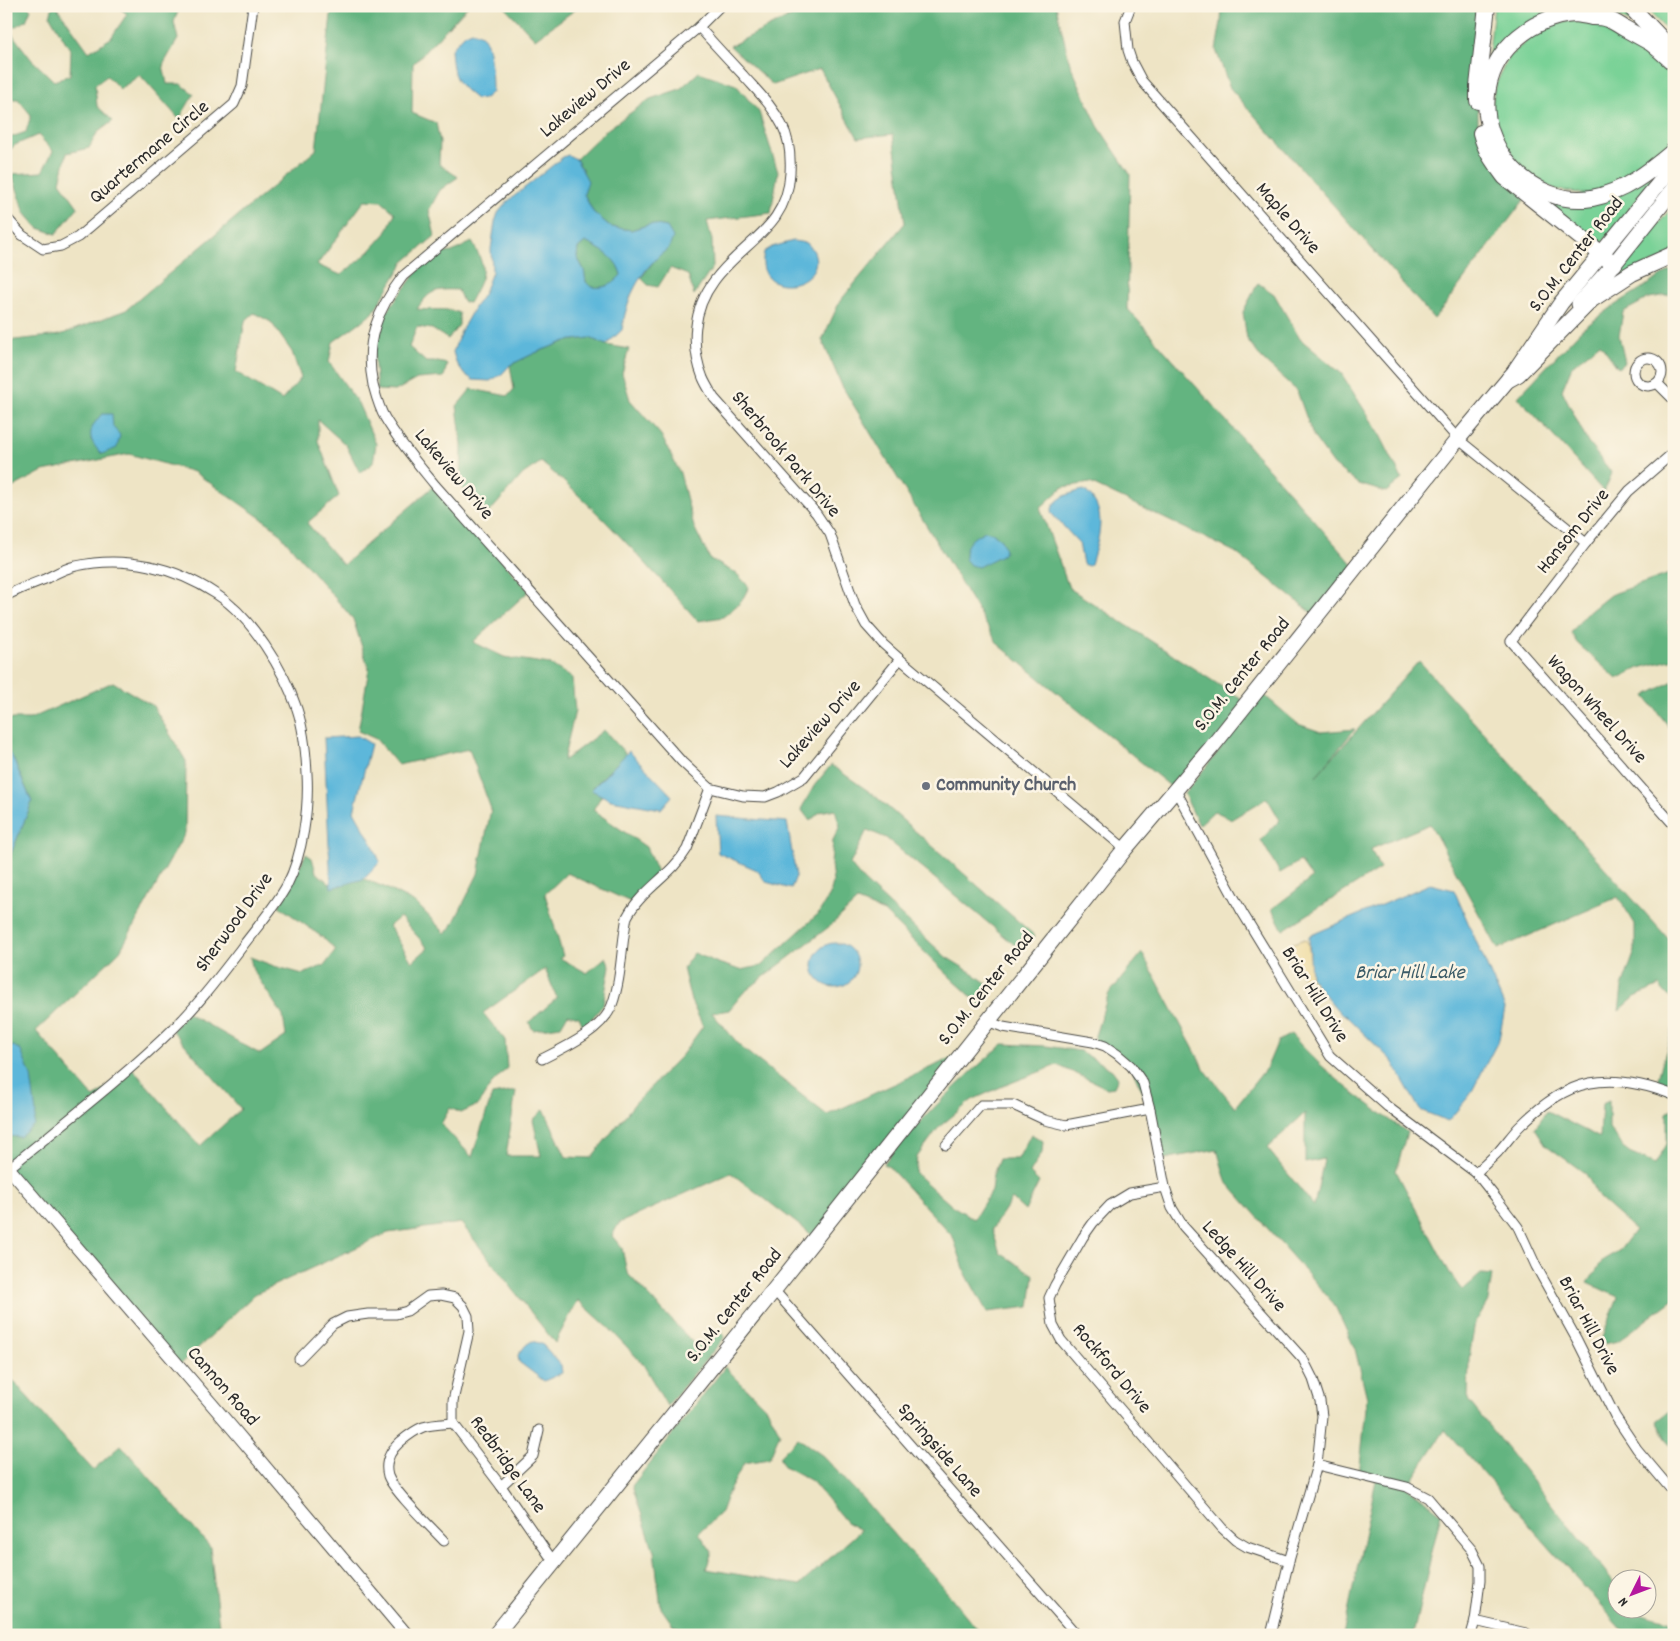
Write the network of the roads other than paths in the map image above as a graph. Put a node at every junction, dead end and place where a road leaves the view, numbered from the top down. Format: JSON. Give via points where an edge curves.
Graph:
{"nodes":[{"id":1,"x":253,"y":6,"type":"edge"},
{"id":2,"x":720,"y":6,"type":"edge"},
{"id":3,"x":1131,"y":6,"type":"edge"},
{"id":4,"x":1487,"y":6,"type":"edge"},
{"id":5,"x":1630,"y":6,"type":"edge"},
{"id":6,"x":699,"y":27,"type":"junction"},
{"id":7,"x":1674,"y":51,"type":"edge"},
{"id":8,"x":1674,"y":63,"type":"edge"},
{"id":9,"x":1674,"y":152,"type":"edge"},
{"id":10,"x":1674,"y":165,"type":"edge"},
{"id":11,"x":1674,"y":189,"type":"edge"},
{"id":12,"x":6,"y":217,"type":"edge"},
{"id":13,"x":1674,"y":254,"type":"edge"},
{"id":14,"x":1608,"y":259,"type":"junction"},
{"id":15,"x":1512,"y":375,"type":"junction"},
{"id":16,"x":1657,"y":383,"type":"dead end"},
{"id":17,"x":1674,"y":400,"type":"edge"},
{"id":18,"x":1458,"y":439,"type":"junction"},
{"id":19,"x":1674,"y":452,"type":"edge"},
{"id":20,"x":1586,"y":543,"type":"junction"},
{"id":21,"x":6,"y":596,"type":"edge"},
{"id":22,"x":1511,"y":641,"type":"joint"},
{"id":23,"x":900,"y":659,"type":"junction"},
{"id":24,"x":710,"y":788,"type":"junction"},
{"id":25,"x":1176,"y":791,"type":"junction"},
{"id":26,"x":1674,"y":825,"type":"edge"},
{"id":27,"x":1125,"y":849,"type":"junction"},
{"id":28,"x":987,"y":1021,"type":"junction"},
{"id":29,"x":542,"y":1059,"type":"dead end"},
{"id":30,"x":1674,"y":1095,"type":"edge"},
{"id":31,"x":1150,"y":1110,"type":"junction"},
{"id":32,"x":946,"y":1144,"type":"dead end"},
{"id":33,"x":8,"y":1167,"type":"edge"},
{"id":34,"x":1476,"y":1173,"type":"junction"},
{"id":35,"x":1164,"y":1187,"type":"junction"},
{"id":36,"x":774,"y":1290,"type":"junction"},
{"id":37,"x":299,"y":1359,"type":"dead end"},
{"id":38,"x":453,"y":1424,"type":"junction"},
{"id":39,"x":538,"y":1430,"type":"dead end"},
{"id":40,"x":1317,"y":1465,"type":"junction"},
{"id":41,"x":501,"y":1486,"type":"junction"},
{"id":42,"x":1674,"y":1493,"type":"edge"},
{"id":43,"x":444,"y":1542,"type":"dead end"},
{"id":44,"x":554,"y":1561,"type":"junction"},
{"id":45,"x":1289,"y":1561,"type":"junction"},
{"id":46,"x":1475,"y":1621,"type":"junction"},
{"id":47,"x":407,"y":1635,"type":"edge"},
{"id":48,"x":495,"y":1635,"type":"edge"},
{"id":49,"x":1076,"y":1635,"type":"edge"},
{"id":50,"x":1271,"y":1635,"type":"edge"},
{"id":51,"x":1471,"y":1635,"type":"edge"},
{"id":52,"x":1528,"y":1635,"type":"edge"}],
"edges":[{"from":1,"to":12,"type":"street","name":"Quartermane Circle","via":[[242,86],[234,104],[227,110],[78,237],[61,246],[43,249],[22,235]]},
{"from":2,"to":6,"type":"street","name":"Lakeview Drive"},
{"from":3,"to":18,"type":"street","name":"Maple Drive","via":[[1125,21],[1128,50],[1142,81]]},
{"from":4,"to":14,"type":"highway","via":[[1478,86],[1478,122],[1485,149],[1505,177]]},
{"from":5,"to":7,"type":"highway"},
{"from":6,"to":23,"type":"street","name":"Sherbrook Park Drive","via":[[770,104],[783,126],[792,155],[790,183],[783,205],[770,226],[714,281],[701,302],[695,326],[696,352],[703,378],[714,398],[816,513],[830,534],[855,605],[866,625]]},
{"from":6,"to":24,"type":"street","name":"Lakeview Drive","via":[[403,276],[378,317],[370,343],[370,369],[384,416],[400,442],[682,762]]},
{"from":8,"to":9,"type":"highway","via":[[1652,44],[1607,19],[1574,14],[1544,20],[1524,32],[1507,49],[1488,88],[1487,106],[1493,140],[1508,164],[1526,181],[1558,196],[1591,198],[1607,194],[1642,177]]},
{"from":10,"to":14,"type":"main road","name":"S.O.M. Center Road"},
{"from":11,"to":14,"type":"main road","name":"S.O.M. Center Road"},
{"from":13,"to":15,"type":"highway","via":[[1632,273],[1592,299],[1518,374]]},
{"from":14,"to":15,"type":"main road","name":"S.O.M. Center Road","via":[[1561,303]]},
{"from":15,"to":18,"type":"main road","name":"S.O.M. Center Road"},
{"from":16,"to":17,"type":"street"},
{"from":18,"to":20,"type":"street","name":"Maple Drive"},
{"from":18,"to":25,"type":"main road","name":"S.O.M. Center Road"},
{"from":19,"to":20,"type":"street","name":"Hansom Drive","via":[[1629,491]]},
{"from":20,"to":22,"type":"street","name":"Hansom Drive"},
{"from":21,"to":33,"type":"street","name":"Sherwood Drive","via":[[74,566],[106,562],[165,568],[218,594],[240,614],[286,680],[298,710],[306,747],[308,789],[305,824],[287,885],[224,969],[176,1026],[114,1082]]},
{"from":22,"to":26,"type":"street","name":"Wagon Wheel Drive"},
{"from":23,"to":24,"type":"street","name":"Lakeview Drive","via":[[804,777],[764,797]]},
{"from":23,"to":27,"type":"street","name":"Sherbrook Park Drive"},
{"from":24,"to":29,"type":"street","via":[[682,858],[642,896],[627,917],[612,1006],[598,1024]]},
{"from":25,"to":27,"type":"main road","name":"S.O.M. Center Road"},
{"from":25,"to":34,"type":"street","name":"Briar Hill Drive","via":[[1242,912],[1330,1056],[1382,1102]]},
{"from":27,"to":28,"type":"main road","name":"S.O.M. Center Road"},
{"from":28,"to":31,"type":"street","name":"Ledge Hill Drive","via":[[1002,1027],[1077,1038],[1105,1046],[1131,1066],[1139,1077]]},
{"from":28,"to":36,"type":"main road","name":"S.O.M. Center Road"},
{"from":30,"to":34,"type":"street","via":[[1629,1082],[1605,1080],[1579,1085],[1550,1099]]},
{"from":31,"to":32,"type":"street","via":[[1066,1125],[1045,1120],[1013,1105],[981,1105]]},
{"from":31,"to":35,"type":"street","name":"Ledge Hill Drive"},
{"from":33,"to":47,"type":"main road","name":"Cannon Road"},
{"from":34,"to":42,"type":"street","name":"Briar Hill Drive","via":[[1518,1227],[1615,1416],[1637,1449]]},
{"from":35,"to":40,"type":"street","name":"Ledge Hill Drive","via":[[1183,1226],[1303,1359],[1313,1379],[1322,1416]]},
{"from":35,"to":45,"type":"street","name":"Rockford Drive","via":[[1130,1193],[1110,1205],[1092,1223],[1049,1298],[1052,1325],[1061,1340],[1222,1528],[1247,1547]]},
{"from":36,"to":44,"type":"main road","name":"S.O.M. Center Road"},
{"from":36,"to":49,"type":"street","name":"Springside Lane"},
{"from":37,"to":38,"type":"street","name":"Redbridge Lane","via":[[333,1324],[347,1317],[396,1314],[407,1311],[428,1296],[454,1298],[468,1316],[469,1330],[453,1401]]},
{"from":38,"to":41,"type":"street","name":"Redbridge Lane"},
{"from":38,"to":43,"type":"street","via":[[424,1426],[411,1433],[392,1450],[387,1462],[388,1476],[396,1488]]},
{"from":39,"to":41,"type":"street","via":[[533,1456]]},
{"from":40,"to":45,"type":"street","name":"Ledge Hill Drive"},
{"from":40,"to":46,"type":"street","via":[[1407,1487],[1428,1498],[1472,1550],[1480,1566]]},
{"from":41,"to":44,"type":"street","name":"Redbridge Lane"},
{"from":44,"to":48,"type":"main road","name":"S.O.M. Center Road"},
{"from":45,"to":50,"type":"street","name":"Ledge Hill Drive"},
{"from":46,"to":51,"type":"street"},
{"from":46,"to":52,"type":"street"}]}
